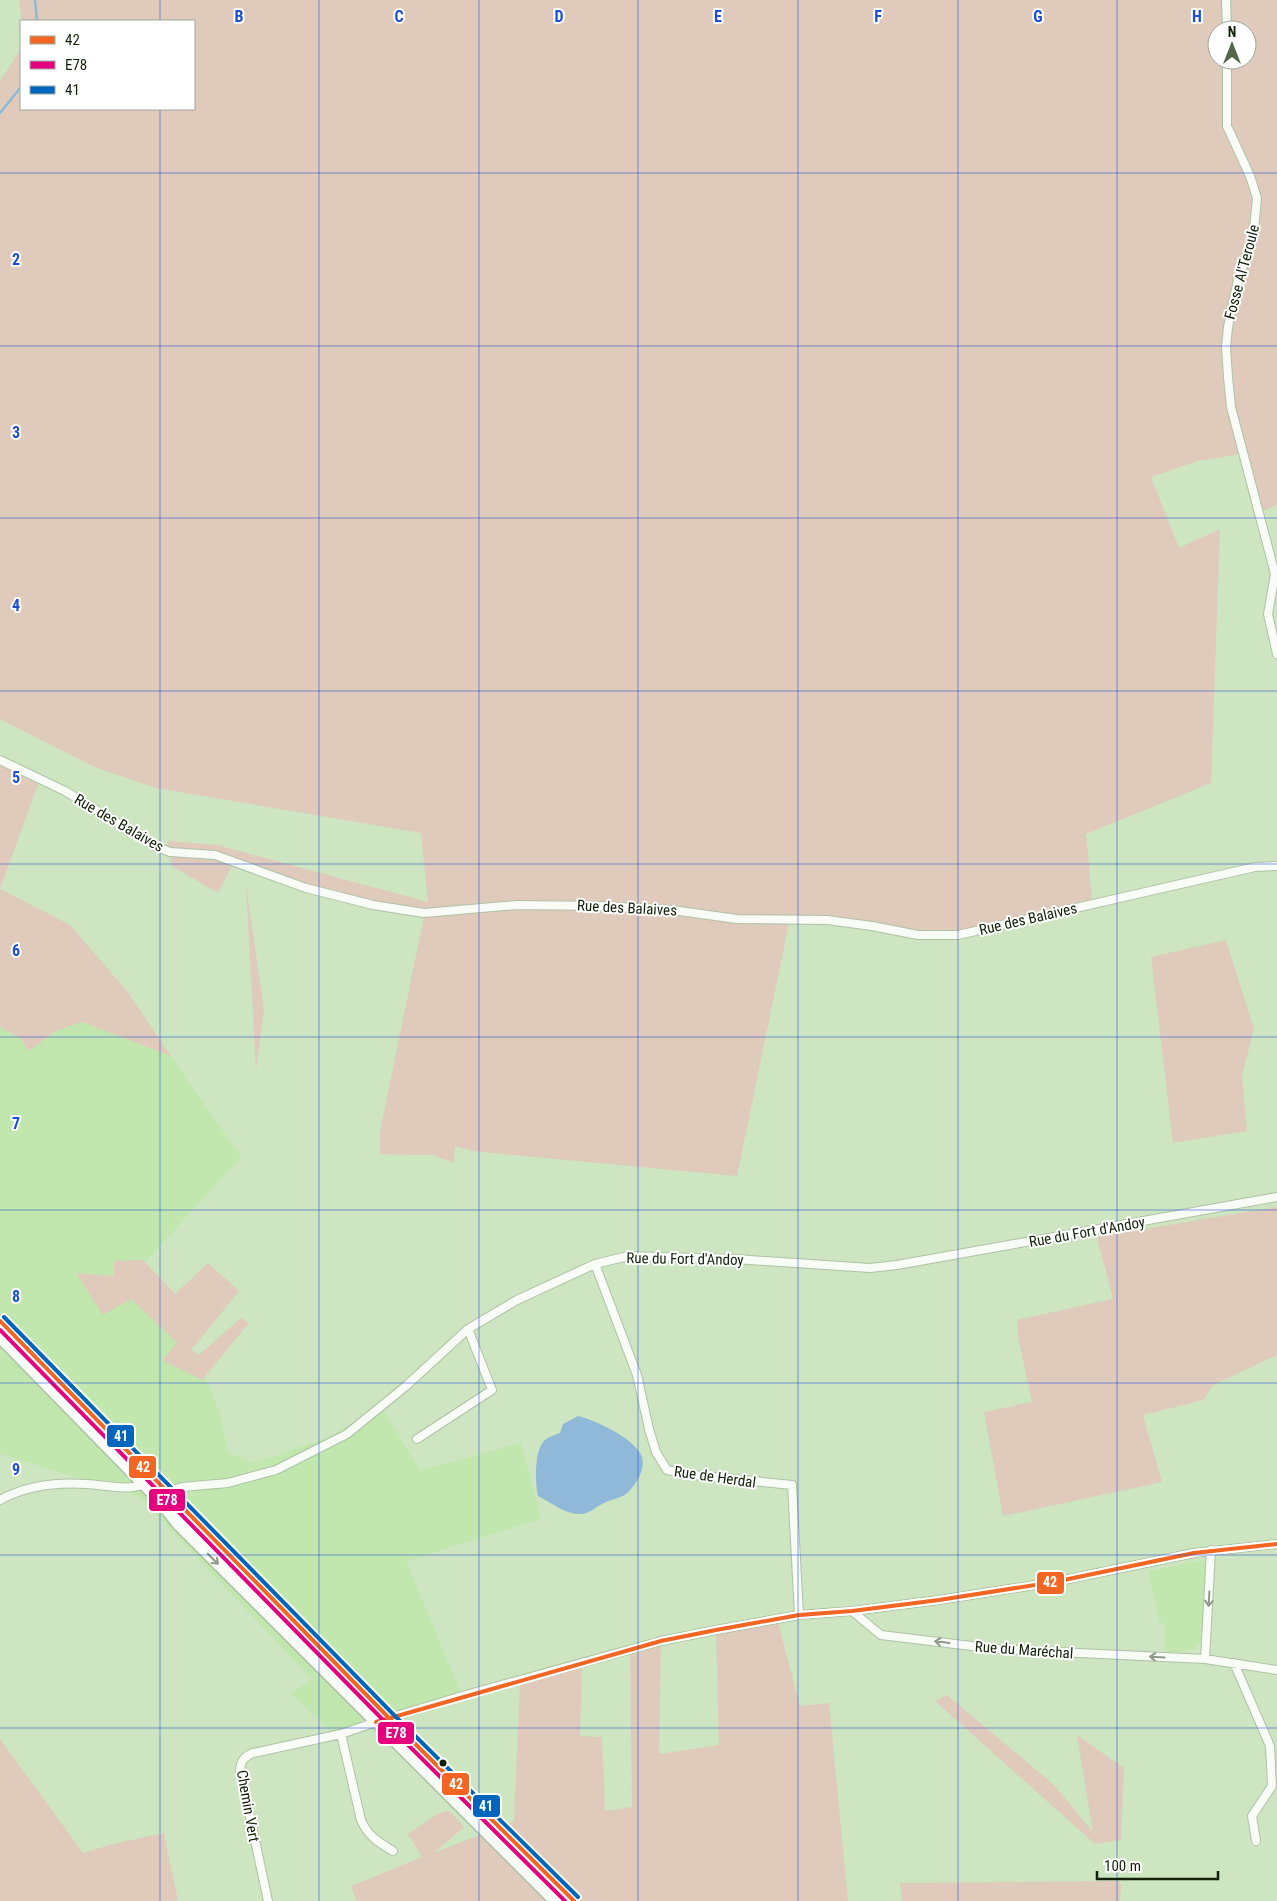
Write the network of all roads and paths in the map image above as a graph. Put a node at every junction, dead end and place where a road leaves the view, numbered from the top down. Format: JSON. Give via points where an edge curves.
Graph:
{"nodes":[{"id":1,"x":1226,"y":0,"type":"edge"},
{"id":2,"x":1227,"y":20,"type":"edge"},
{"id":3,"x":1227,"y":70,"type":"edge"},
{"id":4,"x":1276,"y":573,"type":"edge"},
{"id":5,"x":1277,"y":654,"type":"edge"},
{"id":6,"x":0,"y":760,"type":"edge"},
{"id":7,"x":1277,"y":866,"type":"edge"},
{"id":8,"x":1277,"y":1197,"type":"edge"},
{"id":9,"x":595,"y":1264,"type":"junction"},
{"id":10,"x":0,"y":1321,"type":"edge"},
{"id":11,"x":468,"y":1329,"type":"junction"},
{"id":12,"x":0,"y":1337,"type":"edge"},
{"id":13,"x":417,"y":1439,"type":"dead end"},
{"id":14,"x":148,"y":1481,"type":"junction"},
{"id":15,"x":163,"y":1495,"type":"junction"},
{"id":16,"x":0,"y":1500,"type":"edge"},
{"id":17,"x":1277,"y":1544,"type":"edge"},
{"id":18,"x":1211,"y":1550,"type":"junction"},
{"id":19,"x":852,"y":1611,"type":"junction"},
{"id":20,"x":799,"y":1615,"type":"junction"},
{"id":21,"x":1206,"y":1659,"type":"junction"},
{"id":22,"x":1234,"y":1663,"type":"junction"},
{"id":23,"x":1277,"y":1670,"type":"edge"},
{"id":24,"x":389,"y":1718,"type":"junction"},
{"id":25,"x":376,"y":1722,"type":"junction"},
{"id":26,"x":341,"y":1734,"type":"junction"},
{"id":27,"x":1256,"y":1841,"type":"dead end"},
{"id":28,"x":392,"y":1851,"type":"dead end"},
{"id":29,"x":268,"y":1901,"type":"edge"},
{"id":30,"x":555,"y":1901,"type":"edge"},
{"id":31,"x":574,"y":1901,"type":"edge"}],
"edges":[{"from":1,"to":2,"type":"street"},
{"from":3,"to":4,"type":"street","name":"Fosse Al'Teroule","via":[[1227,126],[1257,198],[1253,239],[1238,280],[1228,326],[1228,377],[1231,407]]},
{"from":4,"to":5,"type":"street","via":[[1268,614]]},
{"from":6,"to":7,"type":"street","name":"Rue des Balaives","via":[[65,791],[170,852],[215,855],[306,888],[373,905],[424,913],[517,905],[603,906],[672,910],[737,919],[827,920],[918,935],[951,936],[1255,867]]},
{"from":8,"to":9,"type":"street","name":"Rue du Fort d'Andoy","via":[[870,1268],[628,1256]]},
{"from":9,"to":11,"type":"street","name":"Rue du Fort d'Andoy","via":[[517,1300]]},
{"from":9,"to":20,"type":"street","name":"Rue de Herdal","via":[[636,1375],[654,1444],[667,1470],[694,1476],[792,1485]]},
{"from":10,"to":14,"type":"main road"},
{"from":11,"to":13,"type":"street","via":[[492,1390]]},
{"from":11,"to":15,"type":"street","name":"Rue du Fort d'Andoy","via":[[347,1434],[276,1470],[228,1483],[182,1487]]},
{"from":12,"to":14,"type":"main road"},
{"from":14,"to":15,"type":"main road"},
{"from":14,"to":16,"type":"street","via":[[132,1487],[53,1484],[26,1489]]},
{"from":15,"to":24,"type":"main road"},
{"from":15,"to":25,"type":"main road","one_way":true,"via":[[178,1524]]},
{"from":17,"to":18,"type":"street","name":"Chemin Vert"},
{"from":18,"to":19,"type":"street","name":"Chemin Vert","via":[[1054,1582]]},
{"from":18,"to":21,"type":"street","one_way":true},
{"from":19,"to":20,"type":"street","name":"Chemin Vert"},
{"from":21,"to":19,"type":"street","name":"Rue du Maréchal","one_way":true,"via":[[996,1649],[881,1635]]},
{"from":20,"to":24,"type":"street","name":"Chemin Vert","via":[[661,1641]]},
{"from":21,"to":22,"type":"street","name":"Rue du Maréchal"},
{"from":22,"to":23,"type":"street","name":"Rue du Maréchal"},
{"from":22,"to":27,"type":"street","via":[[1270,1746],[1272,1786],[1252,1816]]},
{"from":24,"to":25,"type":"street","name":"Chemin Vert"},
{"from":24,"to":31,"type":"main road"},
{"from":25,"to":26,"type":"street","name":"Chemin Vert"},
{"from":25,"to":30,"type":"main road"},
{"from":26,"to":28,"type":"street","via":[[361,1820],[372,1838]]},
{"from":26,"to":29,"type":"street","name":"Chemin Vert","via":[[254,1753],[241,1761],[246,1806]]}]}
